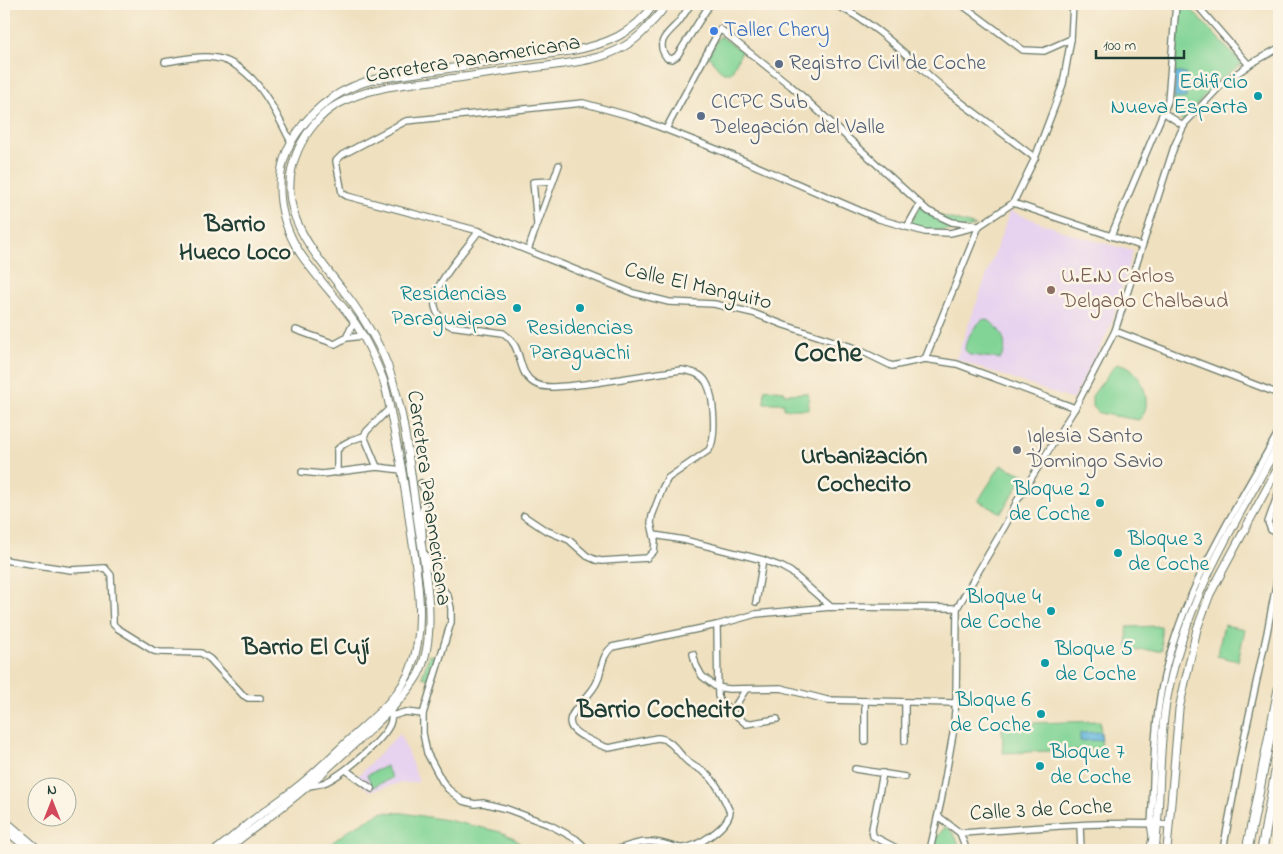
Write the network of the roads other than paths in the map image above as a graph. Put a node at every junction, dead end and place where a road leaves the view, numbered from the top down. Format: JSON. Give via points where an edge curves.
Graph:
{"nodes":[{"id":1,"x":654,"y":4,"type":"edge"},
{"id":2,"x":666,"y":4,"type":"edge"},
{"id":3,"x":691,"y":4,"type":"edge"},
{"id":4,"x":710,"y":4,"type":"edge"},
{"id":5,"x":834,"y":4,"type":"edge"},
{"id":6,"x":960,"y":4,"type":"edge"},
{"id":7,"x":1066,"y":4,"type":"edge"},
{"id":8,"x":1176,"y":4,"type":"edge"},
{"id":9,"x":1196,"y":4,"type":"edge"},
{"id":10,"x":842,"y":5,"type":"edge"},
{"id":11,"x":1073,"y":6,"type":"edge"},
{"id":12,"x":1071,"y":39,"type":"junction"},
{"id":13,"x":1279,"y":48,"type":"edge"},
{"id":14,"x":165,"y":62,"type":"dead end"},
{"id":15,"x":1249,"y":65,"type":"junction"},
{"id":16,"x":1163,"y":112,"type":"junction"},
{"id":17,"x":1184,"y":126,"type":"junction"},
{"id":18,"x":666,"y":129,"type":"junction"},
{"id":19,"x":291,"y":142,"type":"junction"},
{"id":20,"x":1035,"y":158,"type":"junction"},
{"id":21,"x":560,"y":164,"type":"dead end"},
{"id":22,"x":553,"y":181,"type":"junction"},
{"id":23,"x":1013,"y":203,"type":"junction"},
{"id":24,"x":920,"y":204,"type":"junction"},
{"id":25,"x":537,"y":225,"type":"junction"},
{"id":26,"x":980,"y":226,"type":"junction"},
{"id":27,"x":907,"y":227,"type":"junction"},
{"id":28,"x":478,"y":231,"type":"junction"},
{"id":29,"x":1112,"y":236,"type":"junction"},
{"id":30,"x":1141,"y":246,"type":"junction"},
{"id":31,"x":528,"y":250,"type":"junction"},
{"id":32,"x":354,"y":322,"type":"junction"},
{"id":33,"x":296,"y":330,"type":"dead end"},
{"id":34,"x":1115,"y":331,"type":"junction"},
{"id":35,"x":362,"y":336,"type":"junction"},
{"id":36,"x":346,"y":338,"type":"junction"},
{"id":37,"x":924,"y":359,"type":"junction"},
{"id":38,"x":1279,"y":394,"type":"edge"},
{"id":39,"x":390,"y":408,"type":"junction"},
{"id":40,"x":1075,"y":408,"type":"junction"},
{"id":41,"x":1279,"y":431,"type":"edge"},
{"id":42,"x":364,"y":436,"type":"junction"},
{"id":43,"x":1279,"y":444,"type":"edge"},
{"id":44,"x":1279,"y":466,"type":"edge"},
{"id":45,"x":377,"y":467,"type":"junction"},
{"id":46,"x":402,"y":470,"type":"junction"},
{"id":47,"x":302,"y":472,"type":"dead end"},
{"id":48,"x":337,"y":473,"type":"junction"},
{"id":49,"x":422,"y":483,"type":"dead end"},
{"id":50,"x":1279,"y":491,"type":"edge"},
{"id":51,"x":419,"y":514,"type":"junction"},
{"id":52,"x":524,"y":516,"type":"dead end"},
{"id":53,"x":1279,"y":532,"type":"edge"},
{"id":54,"x":654,"y":536,"type":"junction"},
{"id":55,"x":4,"y":560,"type":"edge"},
{"id":56,"x":763,"y":560,"type":"junction"},
{"id":57,"x":1279,"y":570,"type":"edge"},
{"id":58,"x":756,"y":602,"type":"dead end"},
{"id":59,"x":831,"y":607,"type":"junction"},
{"id":60,"x":957,"y":608,"type":"junction"},
{"id":61,"x":717,"y":625,"type":"junction"},
{"id":62,"x":692,"y":654,"type":"dead end"},
{"id":63,"x":716,"y":687,"type":"junction"},
{"id":64,"x":746,"y":689,"type":"junction"},
{"id":65,"x":1279,"y":689,"type":"edge"},
{"id":66,"x":260,"y":698,"type":"dead end"},
{"id":67,"x":865,"y":701,"type":"junction"},
{"id":68,"x":906,"y":702,"type":"junction"},
{"id":69,"x":955,"y":703,"type":"junction"},
{"id":70,"x":732,"y":711,"type":"junction"},
{"id":71,"x":391,"y":713,"type":"junction"},
{"id":72,"x":423,"y":714,"type":"junction"},
{"id":73,"x":777,"y":719,"type":"dead end"},
{"id":74,"x":865,"y":741,"type":"dead end"},
{"id":75,"x":905,"y":741,"type":"dead end"},
{"id":76,"x":1279,"y":755,"type":"edge"},
{"id":77,"x":855,"y":769,"type":"dead end"},
{"id":78,"x":346,"y":770,"type":"junction"},
{"id":79,"x":883,"y":773,"type":"junction"},
{"id":80,"x":904,"y":777,"type":"dead end"},
{"id":81,"x":308,"y":786,"type":"junction"},
{"id":82,"x":372,"y":789,"type":"dead end"},
{"id":83,"x":938,"y":816,"type":"junction"},
{"id":84,"x":4,"y":820,"type":"edge"},
{"id":85,"x":1154,"y":823,"type":"junction"},
{"id":86,"x":1169,"y":824,"type":"junction"},
{"id":87,"x":1080,"y":826,"type":"junction"},
{"id":88,"x":4,"y":828,"type":"edge"},
{"id":89,"x":960,"y":833,"type":"junction"},
{"id":90,"x":1153,"y":838,"type":"junction"},
{"id":91,"x":26,"y":849,"type":"edge"},
{"id":92,"x":39,"y":850,"type":"edge"},
{"id":93,"x":216,"y":850,"type":"edge"},
{"id":94,"x":226,"y":850,"type":"edge"},
{"id":95,"x":588,"y":850,"type":"edge"},
{"id":96,"x":615,"y":850,"type":"edge"},
{"id":97,"x":900,"y":850,"type":"edge"},
{"id":98,"x":930,"y":850,"type":"edge"},
{"id":99,"x":965,"y":850,"type":"edge"},
{"id":100,"x":1080,"y":850,"type":"edge"},
{"id":101,"x":1150,"y":850,"type":"edge"},
{"id":102,"x":1155,"y":850,"type":"edge"},
{"id":103,"x":1166,"y":850,"type":"edge"},
{"id":104,"x":1223,"y":850,"type":"edge"},
{"id":105,"x":1247,"y":850,"type":"edge"},
{"id":106,"x":1262,"y":850,"type":"edge"}],
"edges":[{"from":1,"to":19,"type":"main road","name":"Carretera Panamericana","via":[[645,17],[618,38],[594,46],[376,79],[356,85],[331,96],[307,118]]},
{"from":2,"to":51,"type":"main road","name":"Carretera Panamericana","via":[[640,36],[618,51],[598,58],[415,83],[352,97],[336,105],[319,120],[300,147],[289,183],[295,218],[312,250],[356,308],[382,352],[397,395]]},
{"from":3,"to":4,"type":"street","via":[[666,34],[662,52],[667,58],[677,56]]},
{"from":5,"to":10,"type":"street"},
{"from":6,"to":12,"type":"street","via":[[1023,50],[1044,51]]},
{"from":7,"to":11,"type":"street"},
{"from":8,"to":16,"type":"street","via":[[1168,101]]},
{"from":9,"to":15,"type":"street"},
{"from":10,"to":20,"type":"street"},
{"from":11,"to":12,"type":"street"},
{"from":12,"to":20,"type":"street","via":[[1063,84]]},
{"from":13,"to":15,"type":"street"},
{"from":14,"to":19,"type":"street","via":[[208,57],[232,64],[258,85]]},
{"from":15,"to":17,"type":"street","via":[[1223,84]]},
{"from":16,"to":17,"type":"street"},
{"from":16,"to":29,"type":"street"},
{"from":17,"to":30,"type":"street"},
{"from":18,"to":24,"type":"street","via":[[720,29],[790,86]]},
{"from":18,"to":27,"type":"street","via":[[879,219]]},
{"from":18,"to":28,"type":"street","name":"Calle El Manguito","via":[[583,103],[406,121],[336,161],[342,193],[347,196]]},
{"from":19,"to":32,"type":"main road","name":"Carretera Panamericana","via":[[279,182],[287,226],[305,259]]},
{"from":20,"to":23,"type":"street"},
{"from":21,"to":22,"type":"street"},
{"from":22,"to":25,"type":"street"},
{"from":22,"to":25,"type":"street","via":[[533,182]]},
{"from":23,"to":26,"type":"street"},
{"from":23,"to":29,"type":"street"},
{"from":24,"to":26,"type":"street","via":[[952,222]]},
{"from":24,"to":27,"type":"street"},
{"from":25,"to":31,"type":"street"},
{"from":26,"to":27,"type":"street","via":[[950,232],[925,232]]},
{"from":26,"to":37,"type":"street"},
{"from":28,"to":31,"type":"street","name":"Calle El Manguito"},
{"from":28,"to":54,"type":"street","via":[[435,294],[436,309],[444,322],[451,326],[503,333],[509,337],[515,343],[526,375],[535,384],[551,387],[682,370],[697,374],[706,381],[711,396],[712,445],[668,478],[652,516]]},
{"from":29,"to":30,"type":"street"},
{"from":30,"to":34,"type":"street"},
{"from":31,"to":37,"type":"street","name":"Calle El Manguito","via":[[633,293],[668,302],[714,304],[753,313],[855,348],[892,366]]},
{"from":32,"to":35,"type":"main road","name":"Carretera Panamericana"},
{"from":32,"to":36,"type":"street"},
{"from":33,"to":36,"type":"street","via":[[336,344]]},
{"from":34,"to":38,"type":"street"},
{"from":34,"to":40,"type":"street"},
{"from":35,"to":36,"type":"street"},
{"from":35,"to":39,"type":"main road","name":"Carretera Panamericana","via":[[383,379]]},
{"from":37,"to":40,"type":"street","name":"Calle El Manguito","via":[[957,364]]},
{"from":39,"to":42,"type":"street"},
{"from":39,"to":46,"type":"main road","name":"Carretera Panamericana"},
{"from":40,"to":60,"type":"street","via":[[1017,501]]},
{"from":41,"to":85,"type":"street","via":[[1211,552],[1188,601],[1168,661],[1158,708]]},
{"from":42,"to":45,"type":"street"},
{"from":42,"to":48,"type":"street","via":[[345,443],[337,450]]},
{"from":43,"to":85,"type":"main road","via":[[1214,561],[1188,618],[1166,704]]},
{"from":44,"to":86,"type":"main road","via":[[1210,594],[1197,629],[1179,709]]},
{"from":45,"to":46,"type":"street"},
{"from":45,"to":48,"type":"street"},
{"from":46,"to":93,"type":"main road","name":"Carretera Panamericana","via":[[419,610],[417,644],[410,670],[389,702],[369,721],[302,783]]},
{"from":47,"to":48,"type":"street"},
{"from":49,"to":51,"type":"street","via":[[426,495]]},
{"from":50,"to":53,"type":"street","via":[[1268,526]]},
{"from":51,"to":71,"type":"main road","name":"Carretera Panamericana","via":[[428,596],[426,648],[417,676]]},
{"from":51,"to":72,"type":"street","via":[[428,563],[448,596],[451,608],[451,622]]},
{"from":52,"to":54,"type":"street","via":[[569,540],[591,558],[602,561],[647,558],[654,551]]},
{"from":54,"to":56,"type":"street","via":[[684,540]]},
{"from":55,"to":66,"type":"street","via":[[71,570],[105,568],[111,575],[112,619],[117,628],[154,651],[201,653],[243,695]]},
{"from":56,"to":58,"type":"street"},
{"from":56,"to":59,"type":"street","via":[[791,572]]},
{"from":57,"to":104,"type":"street"},
{"from":59,"to":60,"type":"street"},
{"from":59,"to":61,"type":"street","via":[[756,614]]},
{"from":60,"to":69,"type":"street"},
{"from":61,"to":63,"type":"street"},
{"from":61,"to":96,"type":"street","via":[[612,647],[604,656],[597,682],[570,719],[575,733],[609,748],[665,739],[687,761],[706,773],[730,812],[728,820],[716,833],[686,848],[649,842]]},
{"from":62,"to":63,"type":"street","via":[[702,676]]},
{"from":63,"to":64,"type":"street"},
{"from":63,"to":70,"type":"street","via":[[719,699]]},
{"from":64,"to":67,"type":"street","via":[[781,688],[827,700]]},
{"from":64,"to":70,"type":"street"},
{"from":65,"to":105,"type":"highway"},
{"from":67,"to":68,"type":"street"},
{"from":67,"to":74,"type":"street"},
{"from":68,"to":69,"type":"street"},
{"from":68,"to":75,"type":"street"},
{"from":69,"to":83,"type":"street","via":[[953,734]]},
{"from":70,"to":73,"type":"street","via":[[747,724]]},
{"from":71,"to":72,"type":"street"},
{"from":71,"to":78,"type":"street","via":[[390,724],[380,739]]},
{"from":71,"to":81,"type":"main road","name":"Carretera Panamericana"},
{"from":72,"to":95,"type":"street","via":[[427,753],[442,781],[455,796],[475,804],[507,809],[550,825],[576,839]]},
{"from":76,"to":106,"type":"highway"},
{"from":77,"to":79,"type":"street"},
{"from":78,"to":81,"type":"street","via":[[323,784]]},
{"from":78,"to":82,"type":"street"},
{"from":79,"to":80,"type":"street"},
{"from":79,"to":97,"type":"street","via":[[873,836]]},
{"from":81,"to":94,"type":"main road","name":"Carretera Panamericana"},
{"from":83,"to":89,"type":"street","name":"Calle 3 de Coche"},
{"from":83,"to":98,"type":"street"},
{"from":84,"to":92,"type":"main road"},
{"from":85,"to":86,"type":"street","name":"Calle 3 de Coche"},
{"from":85,"to":87,"type":"street","name":"Calle 3 de Coche"},
{"from":85,"to":90,"type":"main road"},
{"from":85,"to":101,"type":"street"},
{"from":85,"to":102,"type":"main road"},
{"from":86,"to":103,"type":"main road"},
{"from":87,"to":89,"type":"street","name":"Calle 3 de Coche"},
{"from":87,"to":100,"type":"street"},
{"from":88,"to":91,"type":"main road"},
{"from":89,"to":99,"type":"street"},
{"from":90,"to":101,"type":"main road"},
{"from":90,"to":102,"type":"main road"}]}
